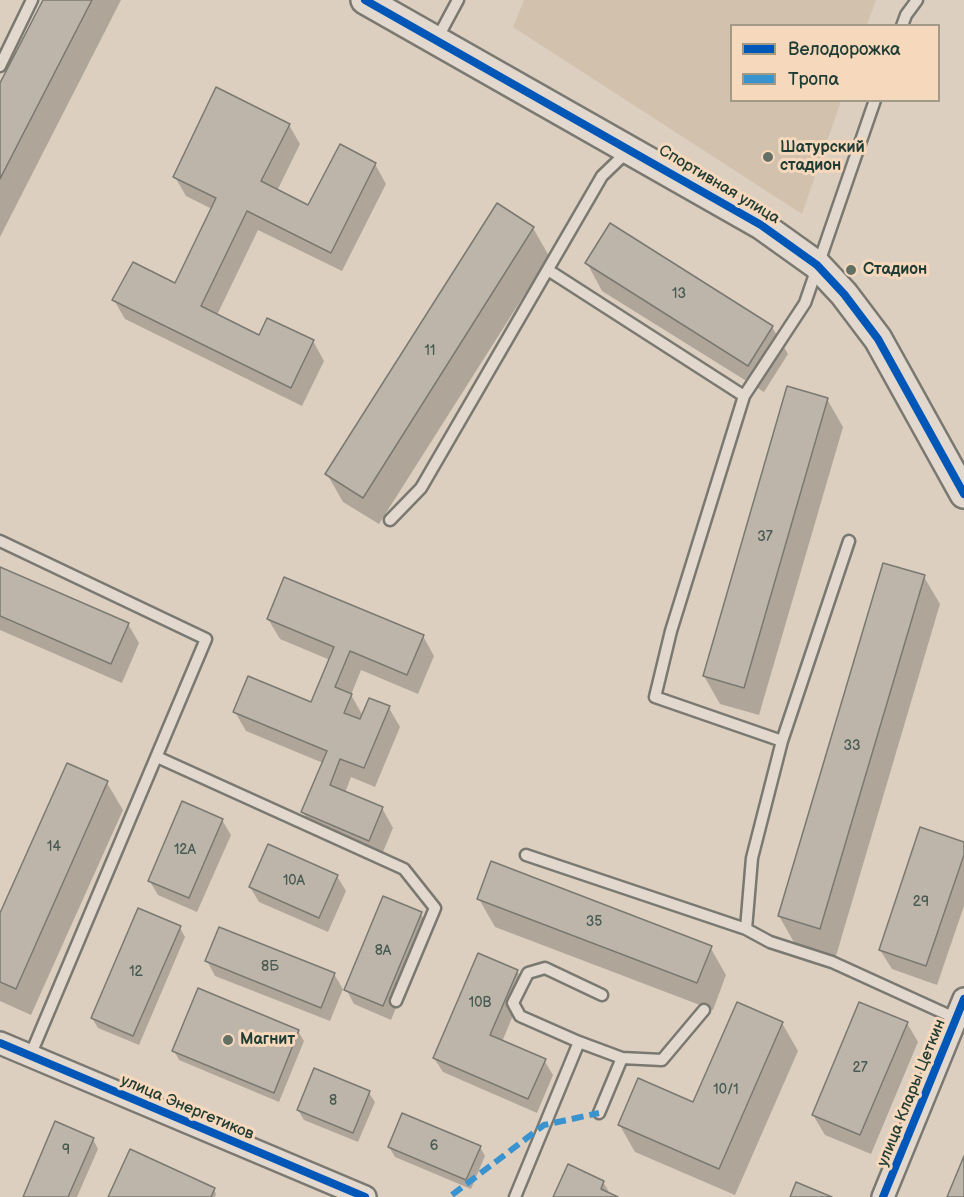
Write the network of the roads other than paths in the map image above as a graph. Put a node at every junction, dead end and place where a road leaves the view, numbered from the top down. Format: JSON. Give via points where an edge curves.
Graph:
{"nodes":[{"id":1,"x":32,"y":0,"type":"edge"},
{"id":2,"x":365,"y":0,"type":"edge"},
{"id":3,"x":458,"y":0,"type":"edge"},
{"id":4,"x":916,"y":0,"type":"edge"},
{"id":5,"x":903,"y":24,"type":"edge"},
{"id":6,"x":437,"y":40,"type":"junction"},
{"id":7,"x":0,"y":66,"type":"edge"},
{"id":8,"x":874,"y":102,"type":"edge"},
{"id":9,"x":630,"y":149,"type":"junction"},
{"id":10,"x":817,"y":265,"type":"junction"},
{"id":11,"x":548,"y":270,"type":"junction"},
{"id":12,"x":744,"y":396,"type":"junction"},
{"id":13,"x":964,"y":494,"type":"edge"},
{"id":14,"x":390,"y":520,"type":"dead end"},
{"id":15,"x":0,"y":541,"type":"edge"},
{"id":16,"x":849,"y":541,"type":"dead end"},
{"id":17,"x":782,"y":741,"type":"junction"},
{"id":18,"x":157,"y":757,"type":"junction"},
{"id":19,"x":526,"y":855,"type":"dead end"},
{"id":20,"x":746,"y":929,"type":"junction"},
{"id":21,"x":602,"y":995,"type":"dead end"},
{"id":22,"x":396,"y":1001,"type":"dead end"},
{"id":23,"x":961,"y":1009,"type":"edge"},
{"id":24,"x":704,"y":1010,"type":"dead end"},
{"id":25,"x":579,"y":1042,"type":"junction"},
{"id":26,"x":0,"y":1043,"type":"edge"},
{"id":27,"x":30,"y":1056,"type":"junction"},
{"id":28,"x":622,"y":1058,"type":"junction"},
{"id":29,"x":599,"y":1113,"type":"dead end"},
{"id":30,"x":364,"y":1197,"type":"edge"},
{"id":31,"x":515,"y":1197,"type":"edge"},
{"id":32,"x":884,"y":1197,"type":"edge"}],
"edges":[{"from":1,"to":7,"type":"lane"},
{"from":2,"to":6,"type":"street","name":"Спортивная улица"},
{"from":3,"to":6,"type":"lane"},
{"from":4,"to":5,"type":"lane"},
{"from":6,"to":9,"type":"street","name":"Спортивная улица"},
{"from":8,"to":10,"type":"lane"},
{"from":9,"to":10,"type":"street","name":"Спортивная улица","via":[[761,225]]},
{"from":9,"to":11,"type":"lane","via":[[602,176]]},
{"from":10,"to":12,"type":"lane","via":[[805,303]]},
{"from":10,"to":13,"type":"street","name":"Спортивная улица","via":[[878,339]]},
{"from":11,"to":12,"type":"lane"},
{"from":11,"to":14,"type":"lane","via":[[421,488]]},
{"from":12,"to":17,"type":"lane","via":[[671,631],[655,698]]},
{"from":15,"to":18,"type":"lane","via":[[206,639]]},
{"from":16,"to":17,"type":"lane"},
{"from":17,"to":20,"type":"lane","via":[[752,858]]},
{"from":18,"to":22,"type":"lane","via":[[404,868],[435,908]]},
{"from":18,"to":27,"type":"lane"},
{"from":19,"to":20,"type":"lane"},
{"from":20,"to":23,"type":"lane","via":[[770,942]]},
{"from":21,"to":25,"type":"lane","via":[[545,968],[528,974],[513,1003],[520,1016]]},
{"from":23,"to":32,"type":"street","name":"улица Клары Цеткин"},
{"from":24,"to":28,"type":"lane","via":[[662,1060]]},
{"from":25,"to":28,"type":"lane"},
{"from":25,"to":31,"type":"lane"},
{"from":26,"to":27,"type":"street","name":"улица Энергетиков"},
{"from":27,"to":30,"type":"street","name":"улица Энергетиков"},
{"from":28,"to":29,"type":"lane"}]}
